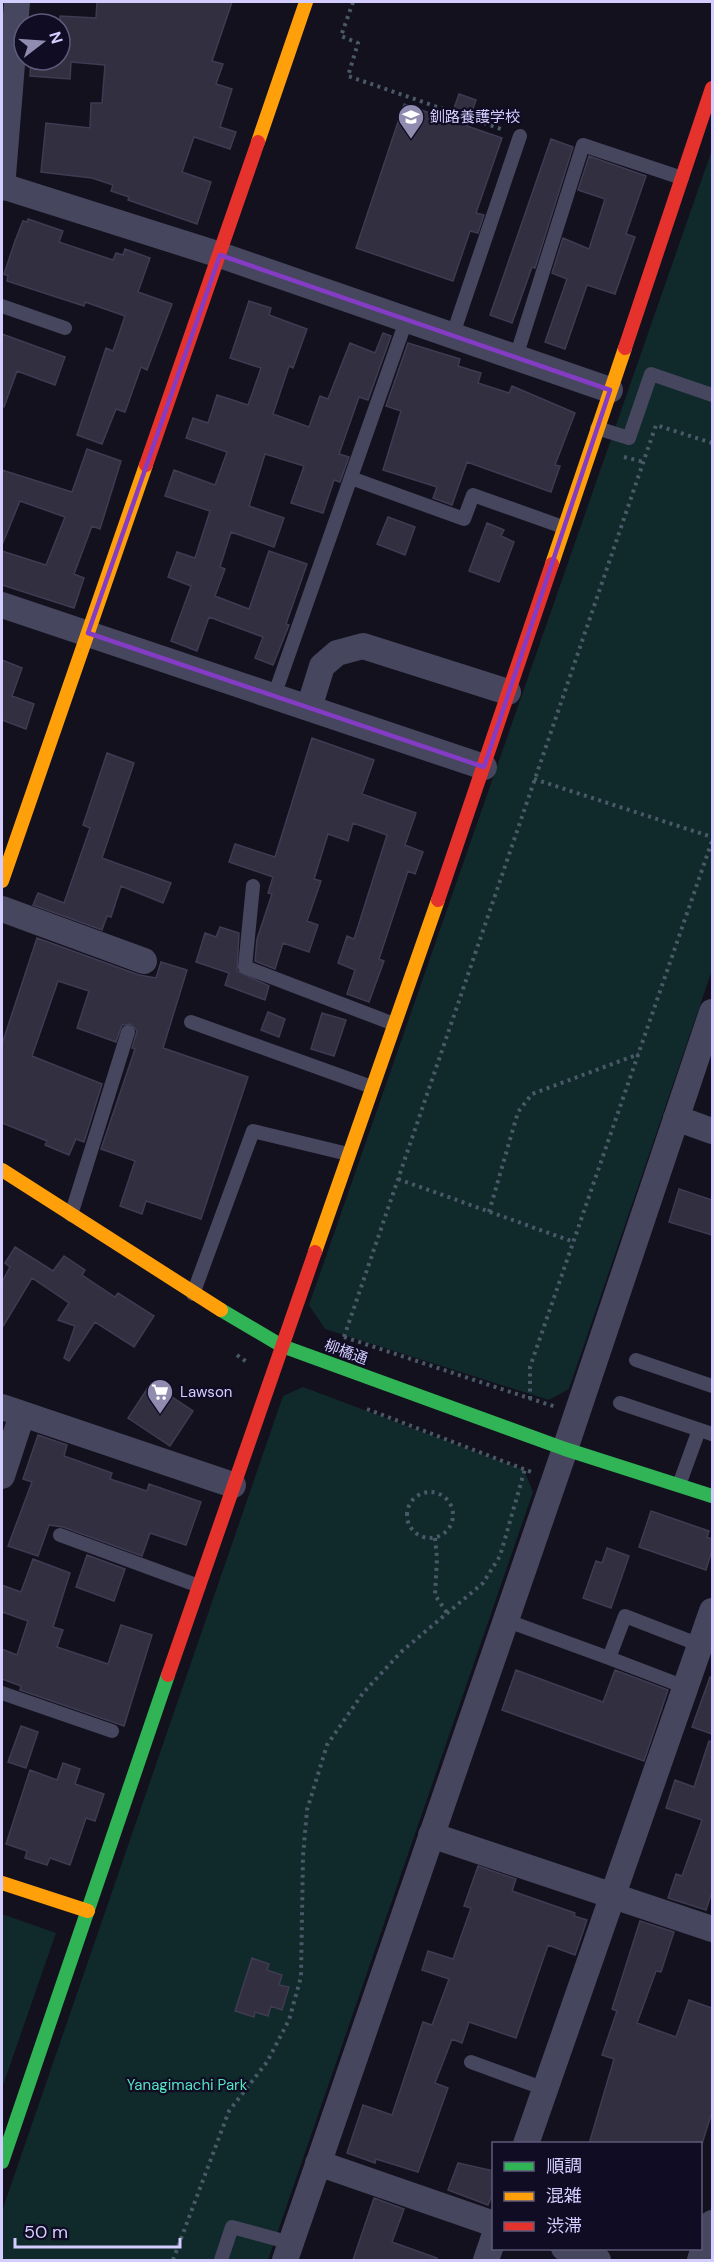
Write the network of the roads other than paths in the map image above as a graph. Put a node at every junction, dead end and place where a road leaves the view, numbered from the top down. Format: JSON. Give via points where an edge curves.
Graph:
{"nodes":[{"id":1,"x":17,"y":2,"type":"edge"},
{"id":2,"x":306,"y":2,"type":"edge"},
{"id":3,"x":712,"y":88,"type":"edge"},
{"id":4,"x":520,"y":136,"type":"road end"},
{"id":5,"x":682,"y":178,"type":"junction"},
{"id":6,"x":2,"y":187,"type":"edge"},
{"id":7,"x":220,"y":255,"type":"junction"},
{"id":8,"x":2,"y":306,"type":"edge"},
{"id":9,"x":407,"y":318,"type":"junction"},
{"id":10,"x":65,"y":328,"type":"dead end"},
{"id":11,"x":453,"y":334,"type":"junction"},
{"id":12,"x":516,"y":357,"type":"junction"},
{"id":13,"x":610,"y":390,"type":"junction"},
{"id":14,"x":712,"y":395,"type":"edge"},
{"id":15,"x":597,"y":428,"type":"junction"},
{"id":16,"x":351,"y":478,"type":"junction"},
{"id":17,"x":563,"y":527,"type":"junction"},
{"id":18,"x":2,"y":605,"type":"edge"},
{"id":19,"x":87,"y":633,"type":"junction"},
{"id":20,"x":508,"y":692,"type":"junction"},
{"id":21,"x":274,"y":696,"type":"junction"},
{"id":22,"x":309,"y":708,"type":"junction"},
{"id":23,"x":484,"y":767,"type":"junction"},
{"id":24,"x":2,"y":881,"type":"edge"},
{"id":25,"x":253,"y":886,"type":"dead end"},
{"id":26,"x":2,"y":909,"type":"edge"},
{"id":27,"x":144,"y":961,"type":"dead end"},
{"id":28,"x":712,"y":1012,"type":"edge"},
{"id":29,"x":191,"y":1022,"type":"dead end"},
{"id":30,"x":394,"y":1024,"type":"junction"},
{"id":31,"x":128,"y":1032,"type":"dead end"},
{"id":32,"x":372,"y":1087,"type":"junction"},
{"id":33,"x":676,"y":1118,"type":"junction"},
{"id":34,"x":712,"y":1131,"type":"edge"},
{"id":35,"x":348,"y":1154,"type":"junction"},
{"id":36,"x":2,"y":1170,"type":"edge"},
{"id":37,"x":70,"y":1215,"type":"junction"},
{"id":38,"x":193,"y":1294,"type":"junction"},
{"id":39,"x":282,"y":1346,"type":"junction"},
{"id":40,"x":636,"y":1360,"type":"dead end"},
{"id":41,"x":712,"y":1386,"type":"edge"},
{"id":42,"x":620,"y":1403,"type":"dead end"},
{"id":43,"x":12,"y":1411,"type":"edge"},
{"id":44,"x":706,"y":1432,"type":"edge"},
{"id":45,"x":565,"y":1449,"type":"junction"},
{"id":46,"x":2,"y":1476,"type":"edge"},
{"id":47,"x":233,"y":1485,"type":"junction"},
{"id":48,"x":679,"y":1485,"type":"junction"},
{"id":49,"x":712,"y":1496,"type":"edge"},
{"id":50,"x":60,"y":1535,"type":"dead end"},
{"id":51,"x":199,"y":1586,"type":"junction"},
{"id":52,"x":712,"y":1611,"type":"edge"},
{"id":53,"x":505,"y":1620,"type":"junction"},
{"id":54,"x":700,"y":1645,"type":"junction"},
{"id":55,"x":609,"y":1659,"type":"junction"},
{"id":56,"x":686,"y":1687,"type":"junction"},
{"id":57,"x":2,"y":1693,"type":"edge"},
{"id":58,"x":112,"y":1731,"type":"dead end"},
{"id":59,"x":431,"y":1835,"type":"junction"},
{"id":60,"x":2,"y":1883,"type":"edge"},
{"id":61,"x":612,"y":1895,"type":"junction"},
{"id":62,"x":88,"y":1911,"type":"junction"},
{"id":63,"x":712,"y":1929,"type":"edge"},
{"id":64,"x":471,"y":2062,"type":"dead end"},
{"id":65,"x":544,"y":2089,"type":"junction"},
{"id":66,"x":527,"y":2142,"type":"edge"},
{"id":67,"x":2,"y":2162,"type":"edge"},
{"id":68,"x":318,"y":2163,"type":"junction"},
{"id":69,"x":492,"y":2223,"type":"edge"},
{"id":70,"x":712,"y":2223,"type":"edge"},
{"id":71,"x":492,"y":2243,"type":"edge"},
{"id":72,"x":570,"y":2250,"type":"edge"},
{"id":73,"x":288,"y":2252,"type":"edge"},
{"id":74,"x":221,"y":2260,"type":"edge"},
{"id":75,"x":486,"y":2260,"type":"edge"},
{"id":76,"x":598,"y":2260,"type":"edge"},
{"id":77,"x":700,"y":2260,"type":"edge"}],
"edges":[{"from":1,"to":6,"type":"street"},
{"from":2,"to":7,"type":"street"},
{"from":3,"to":5,"type":"street"},
{"from":4,"to":11,"type":"lane"},
{"from":5,"to":12,"type":"lane","via":[[583,145]]},
{"from":5,"to":13,"type":"street"},
{"from":6,"to":7,"type":"street"},
{"from":7,"to":9,"type":"street"},
{"from":7,"to":19,"type":"street"},
{"from":8,"to":10,"type":"lane"},
{"from":9,"to":11,"type":"street"},
{"from":9,"to":16,"type":"lane"},
{"from":11,"to":12,"type":"street"},
{"from":12,"to":13,"type":"street"},
{"from":13,"to":15,"type":"street"},
{"from":14,"to":15,"type":"lane","via":[[651,374],[629,438]]},
{"from":15,"to":17,"type":"street"},
{"from":16,"to":17,"type":"lane","via":[[464,519],[473,495]]},
{"from":16,"to":21,"type":"lane"},
{"from":17,"to":20,"type":"street"},
{"from":18,"to":19,"type":"street"},
{"from":19,"to":21,"type":"street"},
{"from":19,"to":24,"type":"street"},
{"from":20,"to":22,"type":"street","via":[[363,646],[337,653],[322,666]]},
{"from":20,"to":23,"type":"street"},
{"from":21,"to":22,"type":"street"},
{"from":22,"to":23,"type":"street"},
{"from":23,"to":30,"type":"street"},
{"from":25,"to":30,"type":"lane","via":[[245,967]]},
{"from":26,"to":27,"type":"street"},
{"from":28,"to":33,"type":"street"},
{"from":29,"to":32,"type":"lane"},
{"from":30,"to":32,"type":"street"},
{"from":31,"to":37,"type":"lane"},
{"from":32,"to":35,"type":"street"},
{"from":33,"to":34,"type":"street"},
{"from":33,"to":45,"type":"street"},
{"from":35,"to":38,"type":"lane","via":[[253,1131]]},
{"from":35,"to":39,"type":"street"},
{"from":36,"to":37,"type":"street","name":"柳橋通"},
{"from":37,"to":38,"type":"street","name":"柳橋通"},
{"from":38,"to":39,"type":"street","name":"柳橋通"},
{"from":39,"to":45,"type":"street","name":"柳橋通"},
{"from":39,"to":47,"type":"street"},
{"from":40,"to":41,"type":"lane"},
{"from":42,"to":44,"type":"lane"},
{"from":43,"to":46,"type":"street"},
{"from":43,"to":47,"type":"street"},
{"from":44,"to":48,"type":"lane"},
{"from":45,"to":48,"type":"street","name":"柳橋通"},
{"from":45,"to":53,"type":"street"},
{"from":47,"to":51,"type":"street"},
{"from":48,"to":49,"type":"street","name":"柳橋通"},
{"from":50,"to":51,"type":"lane"},
{"from":51,"to":62,"type":"street"},
{"from":52,"to":54,"type":"street"},
{"from":53,"to":55,"type":"lane"},
{"from":53,"to":59,"type":"street"},
{"from":54,"to":55,"type":"lane","via":[[625,1616]]},
{"from":54,"to":56,"type":"street"},
{"from":55,"to":56,"type":"lane"},
{"from":56,"to":61,"type":"street"},
{"from":57,"to":58,"type":"lane"},
{"from":59,"to":61,"type":"street"},
{"from":59,"to":68,"type":"street"},
{"from":60,"to":62,"type":"street"},
{"from":61,"to":63,"type":"street"},
{"from":61,"to":65,"type":"street"},
{"from":62,"to":67,"type":"street"},
{"from":64,"to":65,"type":"lane"},
{"from":65,"to":66,"type":"street"},
{"from":68,"to":69,"type":"street"},
{"from":68,"to":73,"type":"street"},
{"from":70,"to":77,"type":"street"},
{"from":71,"to":75,"type":"street"},
{"from":72,"to":76,"type":"street"},
{"from":73,"to":74,"type":"lane","via":[[232,2227]]}]}
